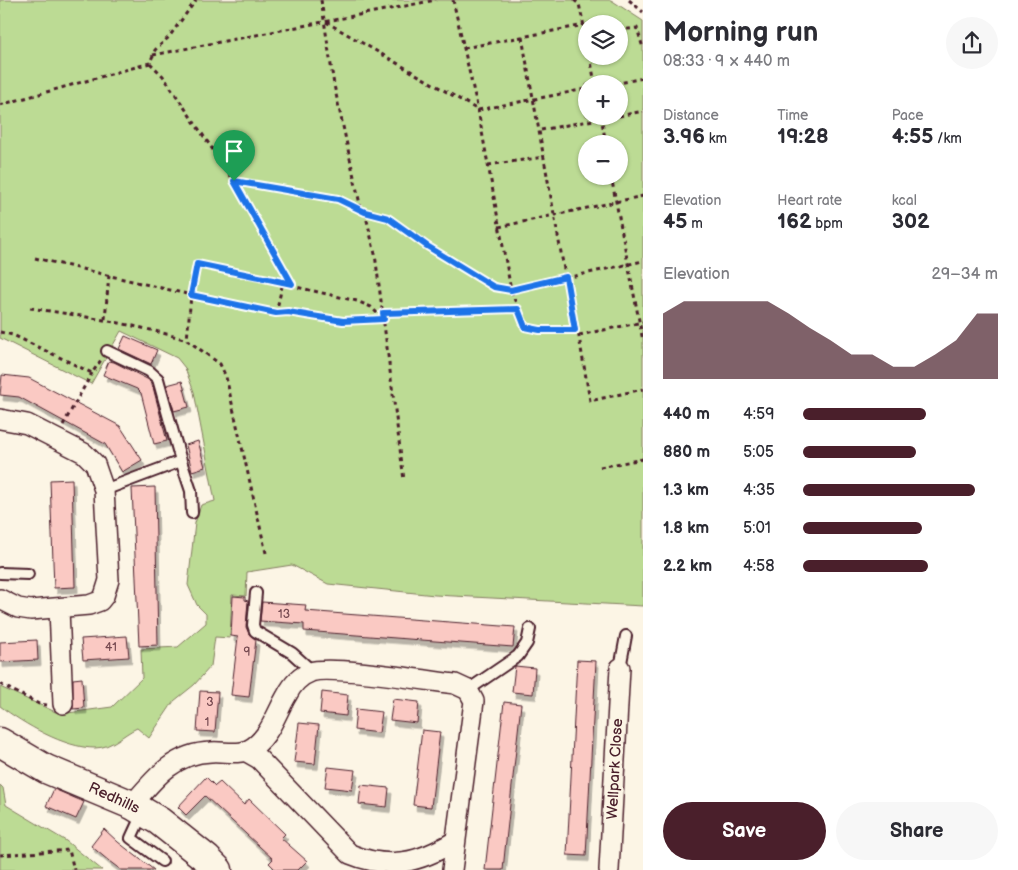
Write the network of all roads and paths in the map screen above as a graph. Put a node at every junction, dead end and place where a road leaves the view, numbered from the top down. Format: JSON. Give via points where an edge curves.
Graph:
{"nodes":[{"id":1,"x":196,"y":0,"type":"edge"},
{"id":2,"x":321,"y":0,"type":"edge"},
{"id":3,"x":436,"y":0,"type":"edge"},
{"id":4,"x":453,"y":0,"type":"edge"},
{"id":5,"x":574,"y":0,"type":"edge"},
{"id":6,"x":628,"y":0,"type":"edge"},
{"id":7,"x":643,"y":12,"type":"edge"},
{"id":8,"x":582,"y":15,"type":"edge"},
{"id":9,"x":325,"y":22,"type":"junction"},
{"id":10,"x":578,"y":26,"type":"edge"},
{"id":11,"x":628,"y":29,"type":"edge"},
{"id":12,"x":522,"y":37,"type":"junction"},
{"id":13,"x":464,"y":48,"type":"junction"},
{"id":14,"x":643,"y":48,"type":"edge"},
{"id":15,"x":153,"y":55,"type":"junction"},
{"id":16,"x":150,"y":63,"type":"junction"},
{"id":17,"x":643,"y":78,"type":"edge"},
{"id":18,"x":628,"y":81,"type":"edge"},
{"id":19,"x":578,"y":91,"type":"edge"},
{"id":20,"x":535,"y":99,"type":"junction"},
{"id":21,"x":0,"y":105,"type":"edge"},
{"id":22,"x":478,"y":110,"type":"junction"},
{"id":23,"x":643,"y":111,"type":"edge"},
{"id":24,"x":628,"y":114,"type":"edge"},
{"id":25,"x":578,"y":123,"type":"edge"},
{"id":26,"x":540,"y":130,"type":"junction"},
{"id":27,"x":545,"y":157,"type":"junction"},
{"id":28,"x":488,"y":165,"type":"junction"},
{"id":29,"x":234,"y":181,"type":"junction"},
{"id":30,"x":613,"y":185,"type":"edge"},
{"id":31,"x":643,"y":196,"type":"edge"},
{"id":32,"x":616,"y":202,"type":"junction"},
{"id":33,"x":361,"y":210,"type":"junction"},
{"id":34,"x":365,"y":212,"type":"junction"},
{"id":35,"x":555,"y":216,"type":"junction"},
{"id":36,"x":499,"y":227,"type":"junction"},
{"id":37,"x":35,"y":258,"type":"dead end"},
{"id":38,"x":643,"y":260,"type":"edge"},
{"id":39,"x":628,"y":264,"type":"junction"},
{"id":40,"x":109,"y":275,"type":"junction"},
{"id":41,"x":566,"y":277,"type":"junction"},
{"id":42,"x":283,"y":282,"type":"junction"},
{"id":43,"x":292,"y":284,"type":"junction"},
{"id":44,"x":511,"y":290,"type":"junction"},
{"id":45,"x":191,"y":295,"type":"junction"},
{"id":46,"x":30,"y":308,"type":"dead end"},
{"id":47,"x":518,"y":309,"type":"junction"},
{"id":48,"x":276,"y":313,"type":"junction"},
{"id":49,"x":383,"y":313,"type":"junction"},
{"id":50,"x":384,"y":319,"type":"junction"},
{"id":51,"x":105,"y":320,"type":"junction"},
{"id":52,"x":641,"y":322,"type":"edge"},
{"id":53,"x":575,"y":330,"type":"junction"},
{"id":54,"x":0,"y":332,"type":"edge"},
{"id":55,"x":579,"y":335,"type":"junction"},
{"id":56,"x":187,"y":340,"type":"junction"},
{"id":57,"x":643,"y":340,"type":"edge"},
{"id":58,"x":106,"y":351,"type":"joint"},
{"id":59,"x":92,"y":374,"type":"junction"},
{"id":60,"x":643,"y":389,"type":"edge"},
{"id":61,"x":0,"y":419,"type":"edge"},
{"id":62,"x":64,"y":422,"type":"dead end"},
{"id":63,"x":643,"y":459,"type":"edge"},
{"id":64,"x":181,"y":461,"type":"junction"},
{"id":65,"x":600,"y":467,"type":"dead end"},
{"id":66,"x":404,"y":480,"type":"dead end"},
{"id":67,"x":104,"y":490,"type":"junction"},
{"id":68,"x":192,"y":513,"type":"dead end"},
{"id":69,"x":266,"y":553,"type":"dead end"},
{"id":70,"x":0,"y":573,"type":"edge"},
{"id":71,"x":28,"y":574,"type":"dead end"},
{"id":72,"x":256,"y":593,"type":"dead end"},
{"id":73,"x":0,"y":598,"type":"edge"},
{"id":74,"x":59,"y":609,"type":"junction"},
{"id":75,"x":530,"y":629,"type":"dead end"},
{"id":76,"x":626,"y":636,"type":"dead end"},
{"id":77,"x":620,"y":668,"type":"joint"},
{"id":78,"x":312,"y":671,"type":"junction"},
{"id":79,"x":0,"y":684,"type":"edge"},
{"id":80,"x":468,"y":690,"type":"junction"},
{"id":81,"x":63,"y":704,"type":"joint"},
{"id":82,"x":0,"y":742,"type":"edge"},
{"id":83,"x":246,"y":751,"type":"junction"},
{"id":84,"x":138,"y":808,"type":"junction"},
{"id":85,"x":455,"y":841,"type":"junction"},
{"id":86,"x":0,"y":855,"type":"edge"},
{"id":87,"x":162,"y":860,"type":"dead end"},
{"id":88,"x":74,"y":870,"type":"edge"},
{"id":89,"x":218,"y":870,"type":"edge"},
{"id":90,"x":452,"y":870,"type":"edge"},
{"id":91,"x":609,"y":870,"type":"edge"}],
"edges":[{"from":1,"to":15,"type":"path"},
{"from":2,"to":9,"type":"path"},
{"from":3,"to":9,"type":"path"},
{"from":4,"to":13,"type":"path"},
{"from":5,"to":8,"type":"path","via":[[579,4]]},
{"from":6,"to":7,"type":"path"},
{"from":9,"to":15,"type":"path"},
{"from":9,"to":22,"type":"path"},
{"from":9,"to":33,"type":"path","via":[[334,85]]},
{"from":10,"to":12,"type":"path"},
{"from":11,"to":14,"type":"path","via":[[637,28]]},
{"from":12,"to":13,"type":"path"},
{"from":12,"to":20,"type":"path"},
{"from":13,"to":22,"type":"path"},
{"from":15,"to":16,"type":"path"},
{"from":16,"to":21,"type":"path"},
{"from":16,"to":29,"type":"path","via":[[163,76]]},
{"from":17,"to":18,"type":"path"},
{"from":19,"to":20,"type":"path"},
{"from":20,"to":22,"type":"path"},
{"from":20,"to":26,"type":"path"},
{"from":22,"to":28,"type":"path"},
{"from":23,"to":24,"type":"path"},
{"from":25,"to":26,"type":"path"},
{"from":26,"to":27,"type":"path"},
{"from":27,"to":28,"type":"path"},
{"from":27,"to":35,"type":"path"},
{"from":28,"to":36,"type":"path"},
{"from":29,"to":33,"type":"path","via":[[338,199]]},
{"from":29,"to":43,"type":"path"},
{"from":30,"to":32,"type":"path"},
{"from":31,"to":32,"type":"path"},
{"from":32,"to":35,"type":"path"},
{"from":32,"to":39,"type":"path"},
{"from":33,"to":34,"type":"path"},
{"from":34,"to":44,"type":"path","via":[[388,218],[494,287]]},
{"from":34,"to":49,"type":"path"},
{"from":35,"to":36,"type":"path"},
{"from":35,"to":41,"type":"path"},
{"from":36,"to":44,"type":"path"},
{"from":37,"to":40,"type":"path"},
{"from":38,"to":39,"type":"path"},
{"from":39,"to":41,"type":"path"},
{"from":39,"to":52,"type":"path"},
{"from":40,"to":45,"type":"path"},
{"from":40,"to":51,"type":"path"},
{"from":41,"to":44,"type":"path"},
{"from":41,"to":53,"type":"path"},
{"from":42,"to":43,"type":"path"},
{"from":42,"to":45,"type":"path","via":[[197,264]]},
{"from":42,"to":48,"type":"path"},
{"from":43,"to":50,"type":"path","via":[[357,301],[371,307]]},
{"from":44,"to":47,"type":"path"},
{"from":45,"to":48,"type":"path"},
{"from":45,"to":56,"type":"path"},
{"from":46,"to":51,"type":"path"},
{"from":47,"to":49,"type":"path"},
{"from":47,"to":53,"type":"path","via":[[525,327]]},
{"from":48,"to":50,"type":"path","via":[[343,321]]},
{"from":49,"to":50,"type":"path"},
{"from":50,"to":66,"type":"path"},
{"from":51,"to":56,"type":"path"},
{"from":52,"to":55,"type":"path"},
{"from":52,"to":57,"type":"path"},
{"from":53,"to":55,"type":"path"},
{"from":54,"to":59,"type":"path","via":[[13,335]]},
{"from":55,"to":60,"type":"path","via":[[590,401]]},
{"from":56,"to":69,"type":"path","via":[[220,364],[226,377]]},
{"from":58,"to":59,"type":"path"},
{"from":58,"to":64,"type":"lane","via":[[149,371],[158,379]]},
{"from":59,"to":62,"type":"path"},
{"from":61,"to":67,"type":"street","via":[[28,424],[84,453],[95,464]]},
{"from":63,"to":65,"type":"path"},
{"from":64,"to":67,"type":"lane"},
{"from":64,"to":68,"type":"lane","via":[[191,491]]},
{"from":67,"to":74,"type":"street","via":[[108,586],[104,596],[95,604]]},
{"from":70,"to":71,"type":"lane"},
{"from":72,"to":78,"type":"lane","via":[[255,631],[292,653]]},
{"from":73,"to":74,"type":"street","via":[[31,610]]},
{"from":74,"to":81,"type":"street"},
{"from":75,"to":80,"type":"lane","via":[[527,643],[518,656]]},
{"from":76,"to":77,"type":"lane"},
{"from":77,"to":91,"type":"street","name":"Wellpark Close"},
{"from":78,"to":80,"type":"street","via":[[336,670],[438,682]]},
{"from":78,"to":83,"type":"street","via":[[295,683],[267,733]]},
{"from":79,"to":81,"type":"path","via":[[39,704]]},
{"from":80,"to":85,"type":"street","via":[[474,701]]},
{"from":82,"to":84,"type":"street","name":"Redhills","via":[[46,769]]},
{"from":83,"to":84,"type":"street","via":[[200,752],[174,762],[158,775]]},
{"from":83,"to":85,"type":"street","via":[[260,759],[362,863],[382,869],[406,867],[423,861]]},
{"from":84,"to":87,"type":"lane","via":[[130,838]]},
{"from":84,"to":89,"type":"street","name":"Redhills"},
{"from":85,"to":90,"type":"street"},
{"from":86,"to":88,"type":"path","via":[[69,850]]}]}
